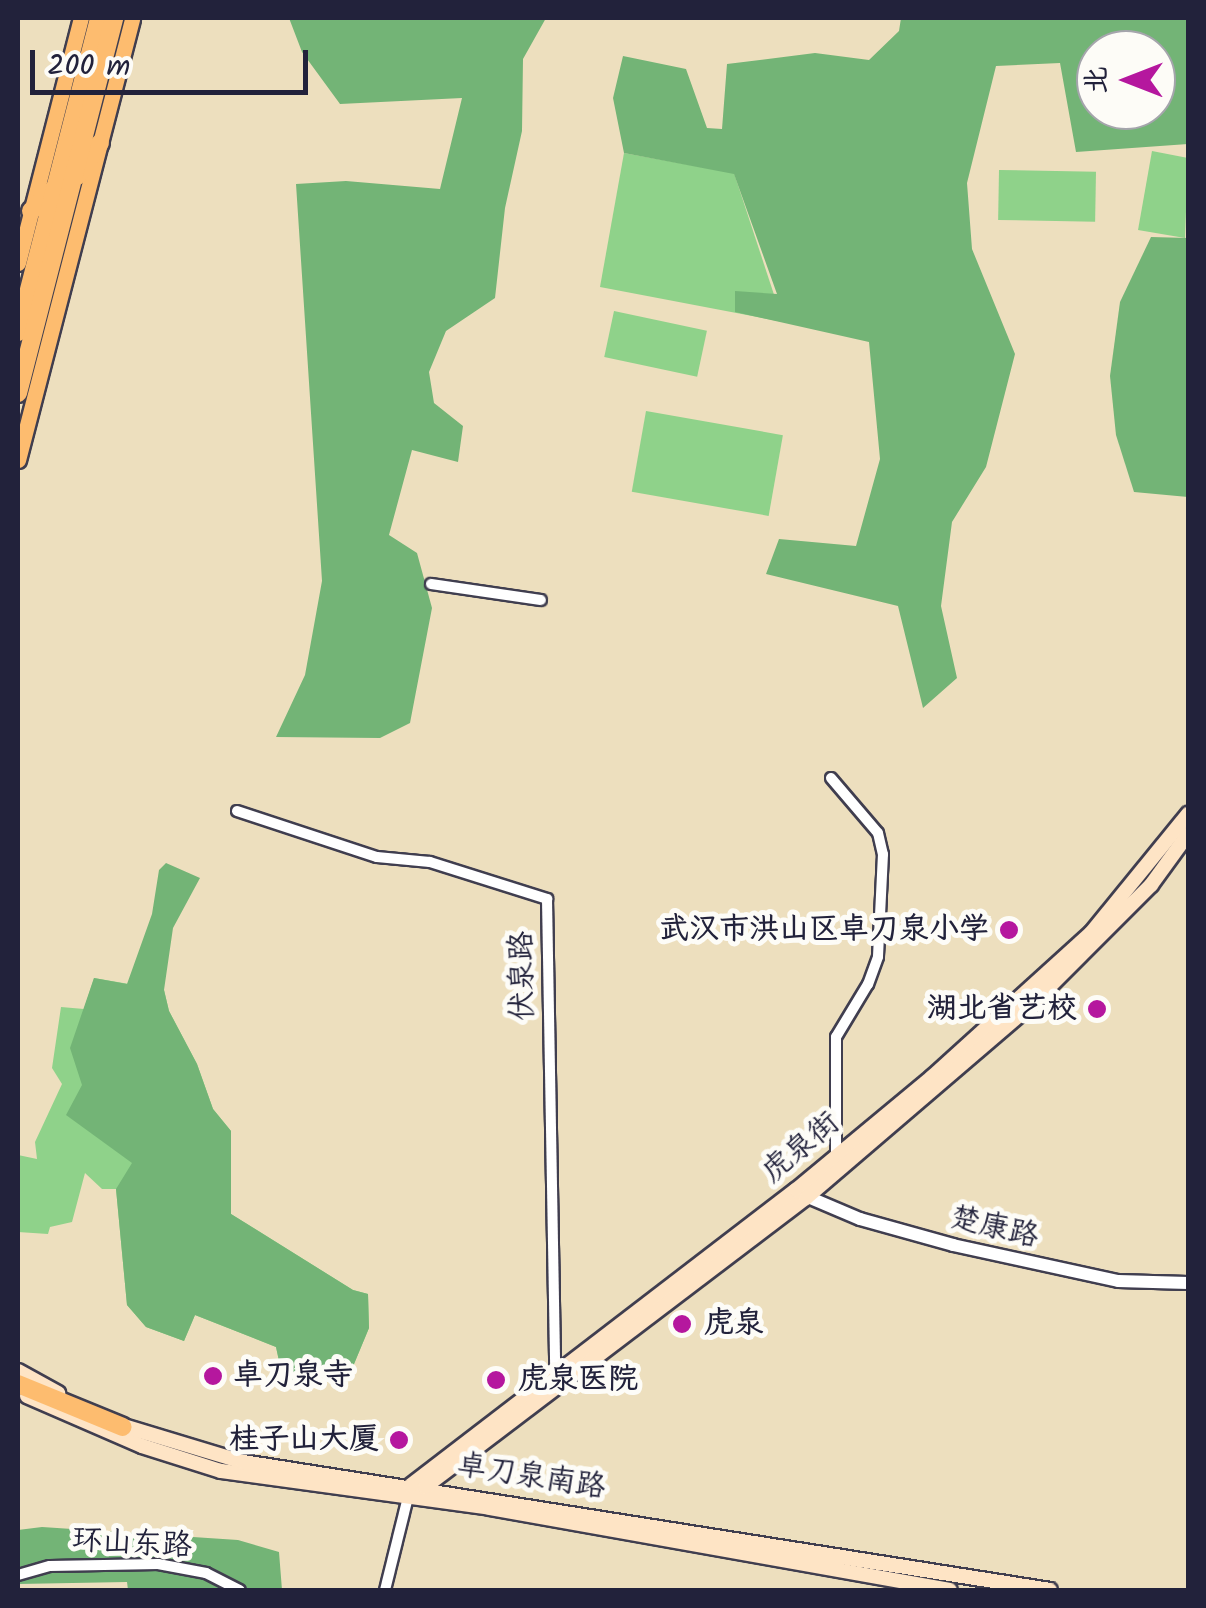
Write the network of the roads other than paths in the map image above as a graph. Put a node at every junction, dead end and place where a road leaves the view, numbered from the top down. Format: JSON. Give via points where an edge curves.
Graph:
{"nodes":[{"id":1,"x":81,"y":18,"type":"edge"},
{"id":2,"x":98,"y":18,"type":"edge"},
{"id":3,"x":114,"y":18,"type":"edge"},
{"id":4,"x":132,"y":18,"type":"edge"},
{"id":5,"x":100,"y":143,"type":"junction"},
{"id":6,"x":62,"y":187,"type":"junction"},
{"id":7,"x":23,"y":217,"type":"edge"},
{"id":8,"x":18,"y":262,"type":"edge"},
{"id":9,"x":18,"y":332,"type":"edge"},
{"id":10,"x":18,"y":393,"type":"edge"},
{"id":11,"x":18,"y":460,"type":"edge"},
{"id":12,"x":431,"y":584,"type":"dead end"},
{"id":13,"x":541,"y":600,"type":"dead end"},
{"id":14,"x":831,"y":778,"type":"dead end"},
{"id":15,"x":238,"y":811,"type":"dead end"},
{"id":16,"x":1188,"y":814,"type":"edge"},
{"id":17,"x":1188,"y":834,"type":"edge"},
{"id":18,"x":836,"y":1154,"type":"junction"},
{"id":19,"x":801,"y":1194,"type":"junction"},
{"id":20,"x":1188,"y":1283,"type":"edge"},
{"id":21,"x":18,"y":1371,"type":"edge"},
{"id":22,"x":555,"y":1375,"type":"junction"},
{"id":23,"x":18,"y":1388,"type":"edge"},
{"id":24,"x":123,"y":1427,"type":"junction"},
{"id":25,"x":462,"y":1462,"type":"junction"},
{"id":26,"x":415,"y":1490,"type":"junction"},
{"id":27,"x":458,"y":1492,"type":"junction"},
{"id":28,"x":18,"y":1574,"type":"edge"},
{"id":29,"x":240,"y":1590,"type":"edge"},
{"id":30,"x":385,"y":1590,"type":"edge"},
{"id":31,"x":950,"y":1590,"type":"edge"},
{"id":32,"x":1050,"y":1590,"type":"edge"}],
"edges":[{"from":1,"to":7,"type":"main road"},
{"from":2,"to":6,"type":"highway"},
{"from":3,"to":6,"type":"highway"},
{"from":4,"to":5,"type":"main road"},
{"from":5,"to":6,"type":"highway"},
{"from":5,"to":11,"type":"main road"},
{"from":6,"to":7,"type":"highway"},
{"from":6,"to":9,"type":"highway"},
{"from":6,"to":10,"type":"highway"},
{"from":7,"to":8,"type":"main road"},
{"from":12,"to":13,"type":"street"},
{"from":14,"to":18,"type":"street","via":[[878,833],[882,854],[878,957],[836,1037]]},
{"from":15,"to":22,"type":"street","name":"伏泉路","via":[[378,857],[430,862],[547,899]]},
{"from":16,"to":18,"type":"main road","name":"虎泉街","via":[[1092,933]]},
{"from":17,"to":19,"type":"main road","name":"虎泉街","via":[[1151,885],[1028,1008]]},
{"from":18,"to":19,"type":"main road","name":"虎泉街"},
{"from":19,"to":20,"type":"street","name":"楚康路","via":[[953,1245],[1118,1280]]},
{"from":19,"to":22,"type":"main road","name":"虎泉街"},
{"from":19,"to":25,"type":"main road","name":"虎泉街"},
{"from":21,"to":24,"type":"main road","name":"卓刀泉南路"},
{"from":22,"to":26,"type":"main road","name":"虎泉街"},
{"from":23,"to":24,"type":"highway"},
{"from":23,"to":26,"type":"main road","name":"卓刀泉南路","via":[[142,1446],[205,1467],[278,1481]]},
{"from":24,"to":26,"type":"main road","name":"卓刀泉南路","via":[[243,1462]]},
{"from":25,"to":26,"type":"main road","name":"虎泉街"},
{"from":25,"to":27,"type":"main road"},
{"from":26,"to":27,"type":"main road","name":"卓刀泉南路"},
{"from":26,"to":30,"type":"street"},
{"from":26,"to":31,"type":"main road","name":"卓刀泉南路"},
{"from":27,"to":32,"type":"main road","name":"卓刀泉南路"},
{"from":28,"to":29,"type":"street","name":"环山东路","via":[[50,1566],[158,1564],[206,1573]]}]}
